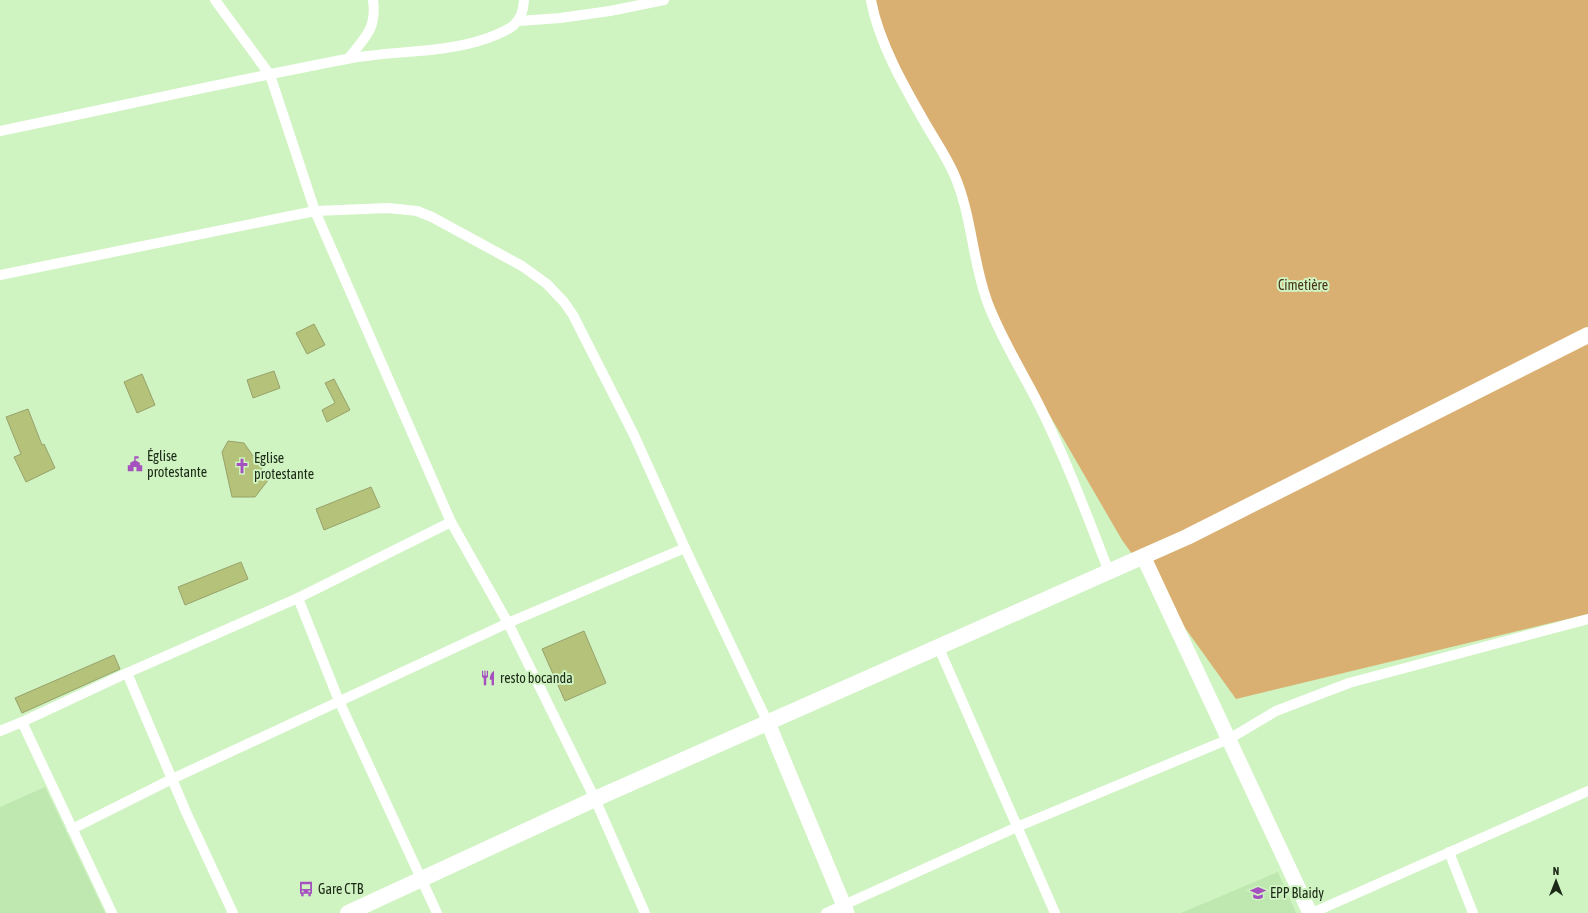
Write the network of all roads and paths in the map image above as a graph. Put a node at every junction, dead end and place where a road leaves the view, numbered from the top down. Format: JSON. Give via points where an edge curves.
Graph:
{"nodes":[{"id":1,"x":215,"y":0,"type":"edge"},
{"id":2,"x":373,"y":0,"type":"edge"},
{"id":3,"x":524,"y":0,"type":"edge"},
{"id":4,"x":664,"y":0,"type":"edge"},
{"id":5,"x":871,"y":0,"type":"edge"},
{"id":6,"x":519,"y":21,"type":"junction"},
{"id":7,"x":349,"y":58,"type":"junction"},
{"id":8,"x":270,"y":75,"type":"junction"},
{"id":9,"x":0,"y":131,"type":"edge"},
{"id":10,"x":315,"y":211,"type":"junction"},
{"id":11,"x":0,"y":275,"type":"edge"},
{"id":12,"x":1588,"y":335,"type":"edge"},
{"id":13,"x":451,"y":522,"type":"junction"},
{"id":14,"x":685,"y":548,"type":"junction"},
{"id":15,"x":1143,"y":556,"type":"junction"},
{"id":16,"x":1109,"y":572,"type":"junction"},
{"id":17,"x":298,"y":598,"type":"junction"},
{"id":18,"x":1588,"y":620,"type":"edge"},
{"id":19,"x":508,"y":623,"type":"junction"},
{"id":20,"x":938,"y":646,"type":"junction"},
{"id":21,"x":127,"y":673,"type":"junction"},
{"id":22,"x":339,"y":701,"type":"junction"},
{"id":23,"x":22,"y":722,"type":"junction"},
{"id":24,"x":768,"y":723,"type":"junction"},
{"id":25,"x":0,"y":731,"type":"edge"},
{"id":26,"x":1229,"y":739,"type":"junction"},
{"id":27,"x":172,"y":779,"type":"junction"},
{"id":28,"x":1588,"y":791,"type":"edge"},
{"id":29,"x":595,"y":799,"type":"junction"},
{"id":30,"x":1017,"y":827,"type":"junction"},
{"id":31,"x":72,"y":829,"type":"junction"},
{"id":32,"x":1449,"y":852,"type":"junction"},
{"id":33,"x":421,"y":878,"type":"junction"},
{"id":34,"x":845,"y":909,"type":"edge"},
{"id":35,"x":112,"y":913,"type":"edge"},
{"id":36,"x":234,"y":913,"type":"edge"},
{"id":37,"x":348,"y":913,"type":"edge"},
{"id":38,"x":437,"y":913,"type":"edge"},
{"id":39,"x":645,"y":913,"type":"edge"},
{"id":40,"x":826,"y":913,"type":"edge"},
{"id":41,"x":1055,"y":913,"type":"edge"},
{"id":42,"x":1311,"y":913,"type":"edge"},
{"id":43,"x":1473,"y":913,"type":"edge"}],
"edges":[{"from":1,"to":8,"type":"street"},
{"from":2,"to":7,"type":"street","via":[[374,19],[371,30]]},
{"from":3,"to":6,"type":"street"},
{"from":4,"to":6,"type":"street","via":[[610,11]]},
{"from":5,"to":16,"type":"street","via":[[892,61],[954,174],[987,301],[1061,452]]},
{"from":6,"to":7,"type":"street","via":[[504,31],[469,43]]},
{"from":7,"to":8,"type":"street"},
{"from":8,"to":9,"type":"street"},
{"from":8,"to":10,"type":"street"},
{"from":10,"to":11,"type":"street"},
{"from":10,"to":13,"type":"street"},
{"from":10,"to":14,"type":"street","via":[[388,208],[418,211],[516,262],[547,284],[564,302],[583,333],[634,435]]},
{"from":12,"to":15,"type":"main road","via":[[1187,537]]},
{"from":13,"to":17,"type":"street"},
{"from":13,"to":19,"type":"street"},
{"from":14,"to":19,"type":"street"},
{"from":14,"to":24,"type":"street"},
{"from":15,"to":16,"type":"main road"},
{"from":15,"to":26,"type":"street"},
{"from":16,"to":20,"type":"main road"},
{"from":17,"to":21,"type":"street"},
{"from":17,"to":22,"type":"street"},
{"from":18,"to":26,"type":"street","via":[[1349,683],[1276,711]]},
{"from":19,"to":22,"type":"street"},
{"from":19,"to":29,"type":"street"},
{"from":20,"to":24,"type":"main road"},
{"from":20,"to":30,"type":"street"},
{"from":21,"to":23,"type":"street"},
{"from":21,"to":27,"type":"street"},
{"from":22,"to":27,"type":"street"},
{"from":22,"to":33,"type":"street"},
{"from":23,"to":25,"type":"street"},
{"from":23,"to":31,"type":"street"},
{"from":24,"to":29,"type":"main road"},
{"from":24,"to":34,"type":"street"},
{"from":26,"to":30,"type":"street"},
{"from":26,"to":42,"type":"street"},
{"from":27,"to":31,"type":"street"},
{"from":27,"to":36,"type":"street"},
{"from":28,"to":32,"type":"street"},
{"from":29,"to":33,"type":"main road"},
{"from":29,"to":39,"type":"street"},
{"from":30,"to":34,"type":"street"},
{"from":30,"to":41,"type":"street"},
{"from":31,"to":35,"type":"street"},
{"from":32,"to":42,"type":"street"},
{"from":32,"to":43,"type":"street"},
{"from":33,"to":37,"type":"main road"},
{"from":33,"to":38,"type":"street"},
{"from":34,"to":40,"type":"street"}]}
